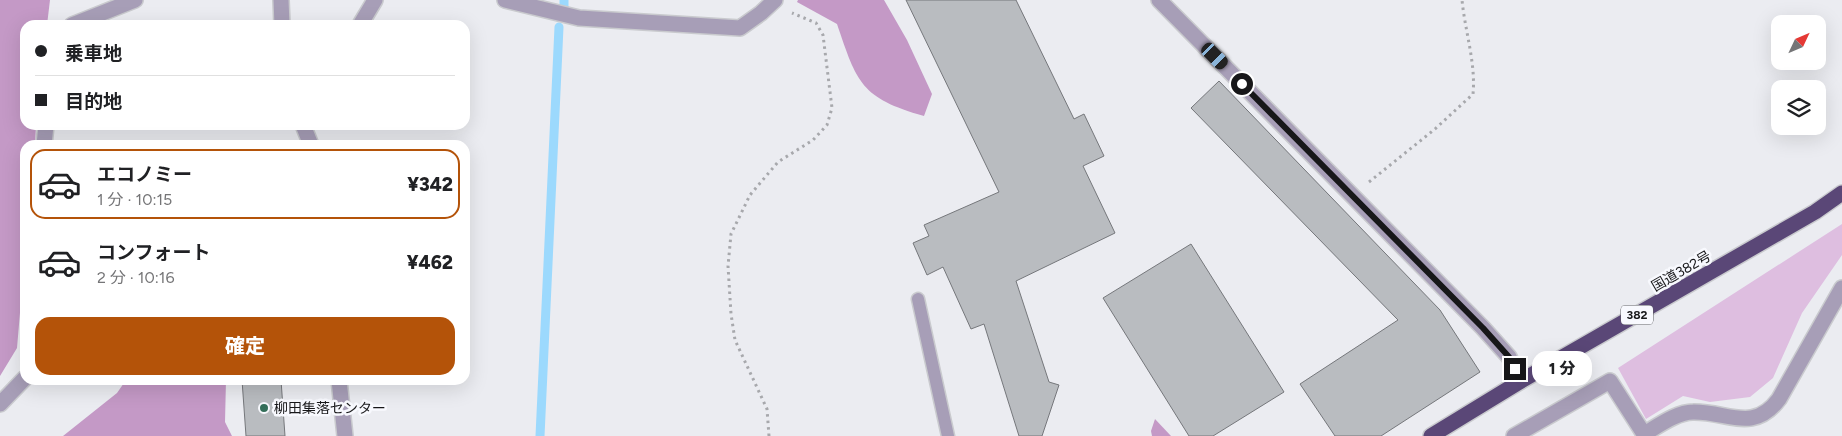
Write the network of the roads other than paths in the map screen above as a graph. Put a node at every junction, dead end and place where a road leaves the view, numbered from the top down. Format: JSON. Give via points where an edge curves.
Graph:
{"nodes":[{"id":1,"x":135,"y":0,"type":"edge"},
{"id":2,"x":281,"y":0,"type":"edge"},
{"id":3,"x":375,"y":0,"type":"edge"},
{"id":4,"x":505,"y":0,"type":"edge"},
{"id":5,"x":775,"y":0,"type":"edge"},
{"id":6,"x":1159,"y":0,"type":"edge"},
{"id":7,"x":85,"y":20,"type":"edge"},
{"id":8,"x":282,"y":20,"type":"edge"},
{"id":9,"x":363,"y":20,"type":"edge"},
{"id":10,"x":1842,"y":193,"type":"edge"},
{"id":11,"x":1842,"y":288,"type":"edge"},
{"id":12,"x":918,"y":299,"type":"dead end"},
{"id":13,"x":1521,"y":382,"type":"junction"},
{"id":14,"x":20,"y":383,"type":"edge"},
{"id":15,"x":340,"y":385,"type":"edge"},
{"id":16,"x":0,"y":404,"type":"edge"},
{"id":17,"x":345,"y":436,"type":"edge"},
{"id":18,"x":948,"y":436,"type":"edge"},
{"id":19,"x":1431,"y":436,"type":"edge"},
{"id":20,"x":1514,"y":436,"type":"edge"}],
"edges":[{"from":1,"to":7,"type":"street"},
{"from":2,"to":8,"type":"street"},
{"from":3,"to":9,"type":"street"},
{"from":4,"to":5,"type":"street","via":[[579,18],[740,28]]},
{"from":6,"to":13,"type":"street","via":[[1483,328],[1509,357]]},
{"from":10,"to":13,"type":"highway","name":"国道382号","number":"382","via":[[1815,212]]},
{"from":11,"to":20,"type":"street","via":[[1779,399],[1771,410],[1756,417],[1738,420],[1691,411],[1644,434],[1610,381]]},
{"from":12,"to":18,"type":"lane"},
{"from":13,"to":19,"type":"highway","name":"国道382号","number":"382"},
{"from":14,"to":16,"type":"street"},
{"from":15,"to":17,"type":"street"}]}
